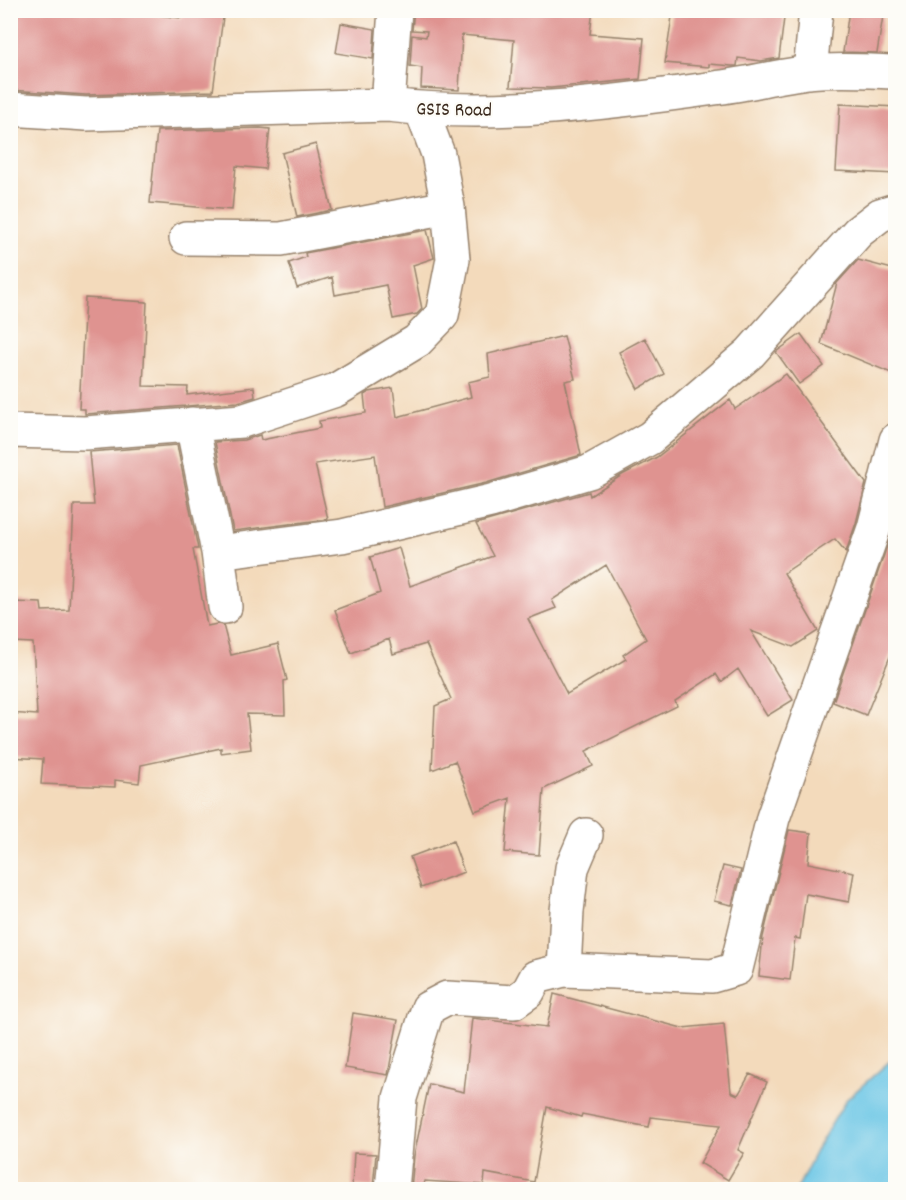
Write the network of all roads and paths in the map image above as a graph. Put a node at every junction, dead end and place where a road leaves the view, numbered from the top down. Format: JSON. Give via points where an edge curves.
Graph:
{"nodes":[{"id":1,"x":395,"y":10,"type":"edge"},
{"id":2,"x":816,"y":10,"type":"edge"},
{"id":3,"x":810,"y":72,"type":"junction"},
{"id":4,"x":896,"y":72,"type":"edge"},
{"id":5,"x":388,"y":105,"type":"junction"},
{"id":6,"x":10,"y":109,"type":"edge"},
{"id":7,"x":421,"y":109,"type":"junction"},
{"id":8,"x":448,"y":207,"type":"junction"},
{"id":9,"x":896,"y":210,"type":"edge"},
{"id":10,"x":186,"y":238,"type":"dead end"},
{"id":11,"x":192,"y":424,"type":"junction"},
{"id":12,"x":10,"y":431,"type":"edge"},
{"id":13,"x":896,"y":440,"type":"edge"},
{"id":14,"x":218,"y":552,"type":"junction"},
{"id":15,"x":225,"y":608,"type":"dead end"},
{"id":16,"x":586,"y":835,"type":"dead end"},
{"id":17,"x":564,"y":970,"type":"junction"},
{"id":18,"x":392,"y":1190,"type":"edge"}],
"edges":[{"from":1,"to":5,"type":"street"},
{"from":2,"to":3,"type":"street"},
{"from":3,"to":4,"type":"street","name":"GSIS Road"},
{"from":3,"to":7,"type":"street","name":"GSIS Road","via":[[601,102]]},
{"from":5,"to":6,"type":"street","name":"GSIS Road","via":[[86,114]]},
{"from":5,"to":7,"type":"street","name":"GSIS Road"},
{"from":7,"to":8,"type":"street","via":[[438,154]]},
{"from":8,"to":10,"type":"street","via":[[281,239]]},
{"from":8,"to":11,"type":"street","via":[[453,259],[442,315],[417,341],[336,390],[242,421]]},
{"from":9,"to":14,"type":"street","via":[[880,215],[858,231],[750,353],[650,438],[589,472],[491,501],[342,536]]},
{"from":11,"to":12,"type":"street","via":[[85,433]]},
{"from":11,"to":14,"type":"street"},
{"from":13,"to":17,"type":"street","via":[[874,528],[773,818],[736,969],[712,976]]},
{"from":14,"to":15,"type":"street"},
{"from":16,"to":17,"type":"street","via":[[572,868]]},
{"from":17,"to":18,"type":"street","via":[[536,977],[528,992],[514,1002],[447,998],[428,1008],[400,1098]]}]}
